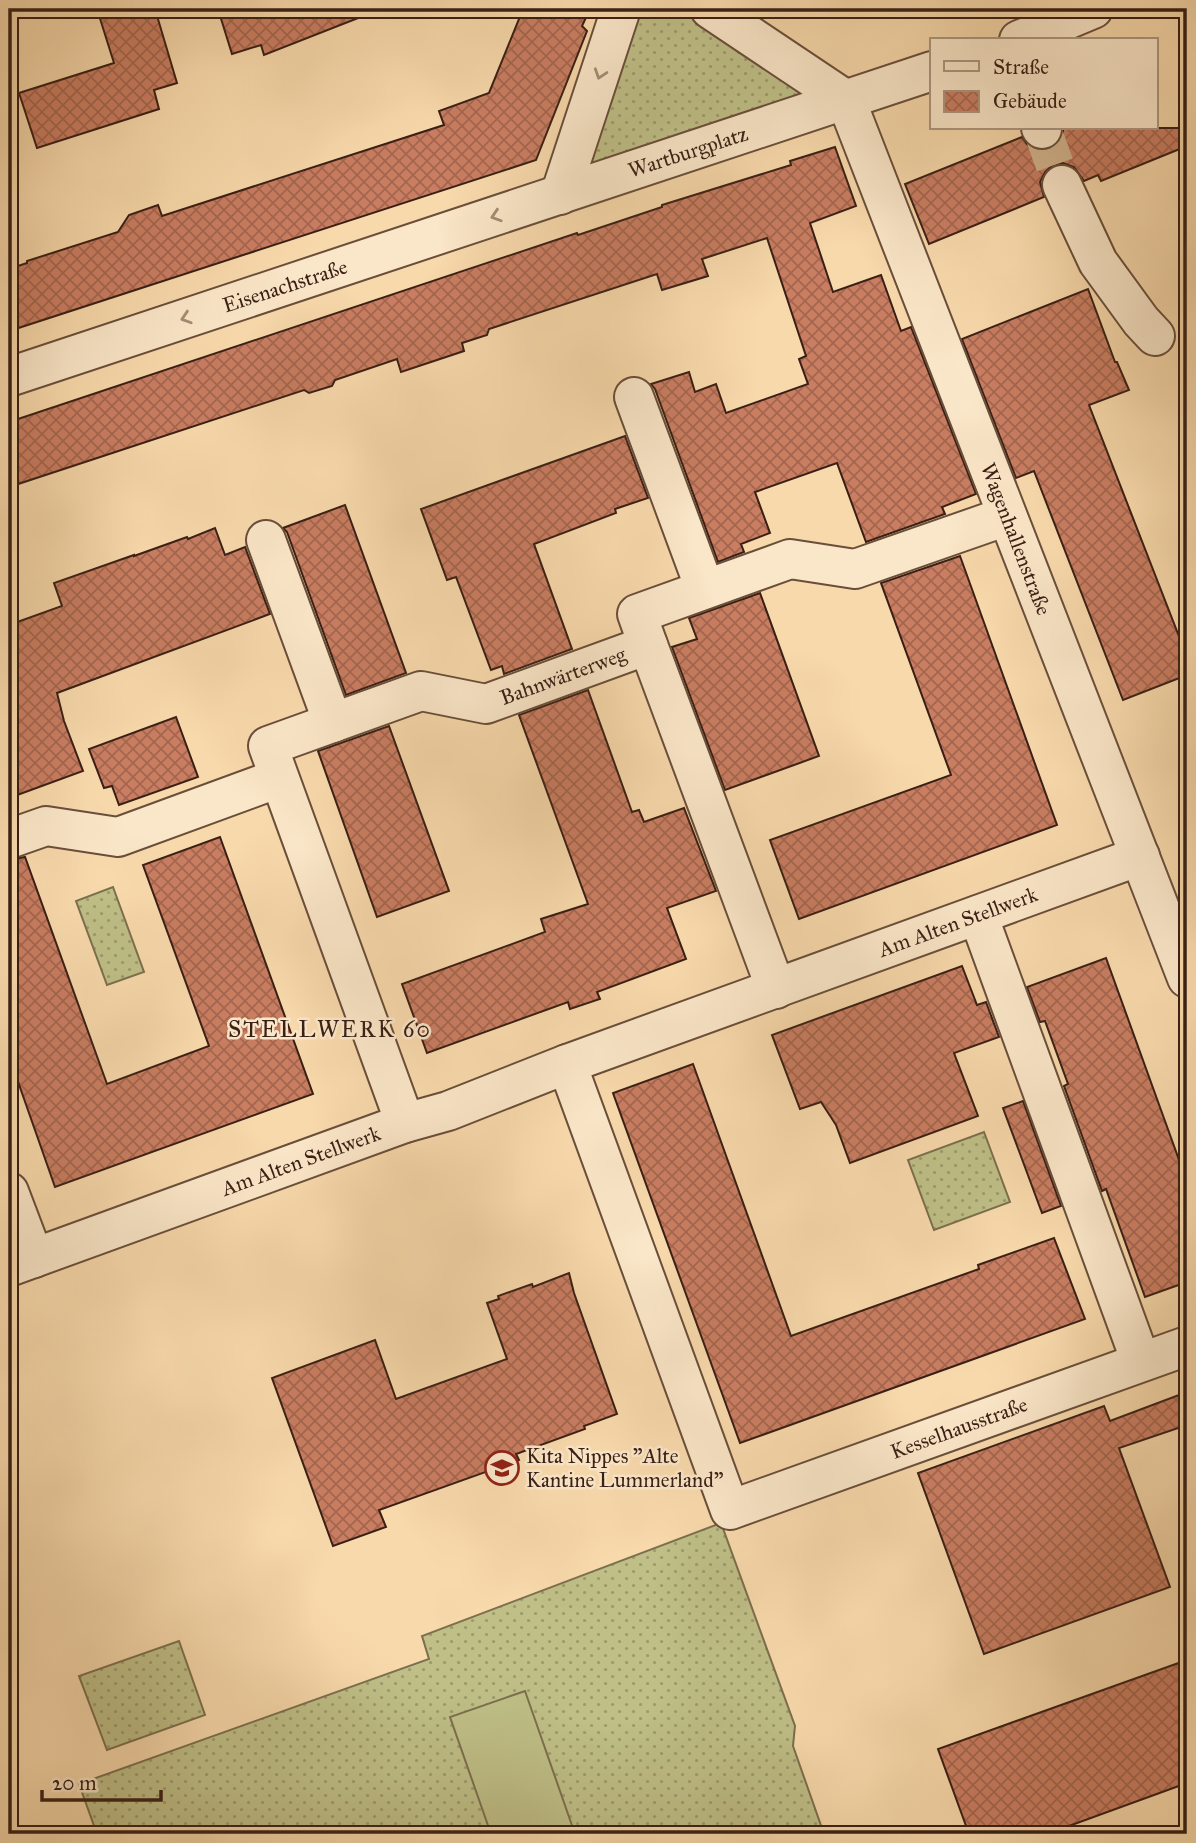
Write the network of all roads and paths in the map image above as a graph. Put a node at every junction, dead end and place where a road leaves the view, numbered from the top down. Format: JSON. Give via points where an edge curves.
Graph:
{"nodes":[{"id":1,"x":621,"y":9,"type":"edge"},
{"id":2,"x":710,"y":9,"type":"edge"},
{"id":3,"x":1093,"y":9,"type":"edge"},
{"id":4,"x":1024,"y":38,"type":"edge"},
{"id":5,"x":930,"y":72,"type":"edge"},
{"id":6,"x":846,"y":100,"type":"junction"},
{"id":7,"x":1062,"y":186,"type":"tunnel mouth"},
{"id":8,"x":560,"y":195,"type":"junction"},
{"id":9,"x":1155,"y":336,"type":"dead end"},
{"id":10,"x":9,"y":377,"type":"edge"},
{"id":11,"x":634,"y":397,"type":"dead end"},
{"id":12,"x":1007,"y":516,"type":"junction"},
{"id":13,"x":266,"y":540,"type":"dead end"},
{"id":14,"x":705,"y":589,"type":"junction"},
{"id":15,"x":649,"y":645,"type":"junction"},
{"id":16,"x":333,"y":723,"type":"junction"},
{"id":17,"x":279,"y":778,"type":"junction"},
{"id":18,"x":9,"y":839,"type":"edge"},
{"id":19,"x":1140,"y":856,"type":"junction"},
{"id":20,"x":978,"y":915,"type":"junction"},
{"id":21,"x":1187,"y":978,"type":"edge"},
{"id":22,"x":776,"y":989,"type":"junction"},
{"id":23,"x":568,"y":1064,"type":"junction"},
{"id":24,"x":405,"y":1123,"type":"junction"},
{"id":25,"x":9,"y":1192,"type":"edge"},
{"id":26,"x":21,"y":1263,"type":"edge"},
{"id":27,"x":1187,"y":1346,"type":"edge"},
{"id":28,"x":1141,"y":1362,"type":"junction"}],
"edges":[{"from":1,"to":8,"type":"street","one_way":true},
{"from":2,"to":6,"type":"street"},
{"from":3,"to":4,"type":"street"},
{"from":5,"to":6,"type":"street","name":"Wartburgplatz"},
{"from":6,"to":8,"type":"street","name":"Wartburgplatz"},
{"from":6,"to":12,"type":"street","name":"Wagenhallenstraße"},
{"from":7,"to":9,"type":"street","via":[[1098,262]]},
{"from":8,"to":10,"type":"street","name":"Eisenachstraße","one_way":true},
{"from":11,"to":14,"type":"street"},
{"from":12,"to":14,"type":"street","name":"Bahnwärterweg","via":[[855,569],[790,558]]},
{"from":12,"to":19,"type":"street","name":"Wagenhallenstraße"},
{"from":13,"to":16,"type":"street"},
{"from":14,"to":15,"type":"street","name":"Bahnwärterweg","via":[[637,614]]},
{"from":15,"to":16,"type":"street","name":"Bahnwärterweg","via":[[486,704],[421,691]]},
{"from":15,"to":22,"type":"street"},
{"from":16,"to":17,"type":"street","name":"Bahnwärterweg","via":[[268,747]]},
{"from":17,"to":18,"type":"street","via":[[118,837],[46,826]]},
{"from":17,"to":24,"type":"street","name":"Bahnwärterweg"},
{"from":19,"to":20,"type":"street","name":"Am Alten Stellwerk"},
{"from":19,"to":21,"type":"street","name":"Wagenhallenstraße"},
{"from":20,"to":22,"type":"street","name":"Am Alten Stellwerk"},
{"from":20,"to":28,"type":"street"},
{"from":22,"to":23,"type":"street","name":"Am Alten Stellwerk"},
{"from":23,"to":24,"type":"street","name":"Am Alten Stellwerk"},
{"from":23,"to":28,"type":"street","name":"Kesselhausstraße","via":[[730,1510]]},
{"from":24,"to":26,"type":"street","name":"Am Alten Stellwerk"},
{"from":25,"to":26,"type":"street","name":"Am Alten Stellwerk"},
{"from":27,"to":28,"type":"street","name":"Kesselhausstraße"}]}
